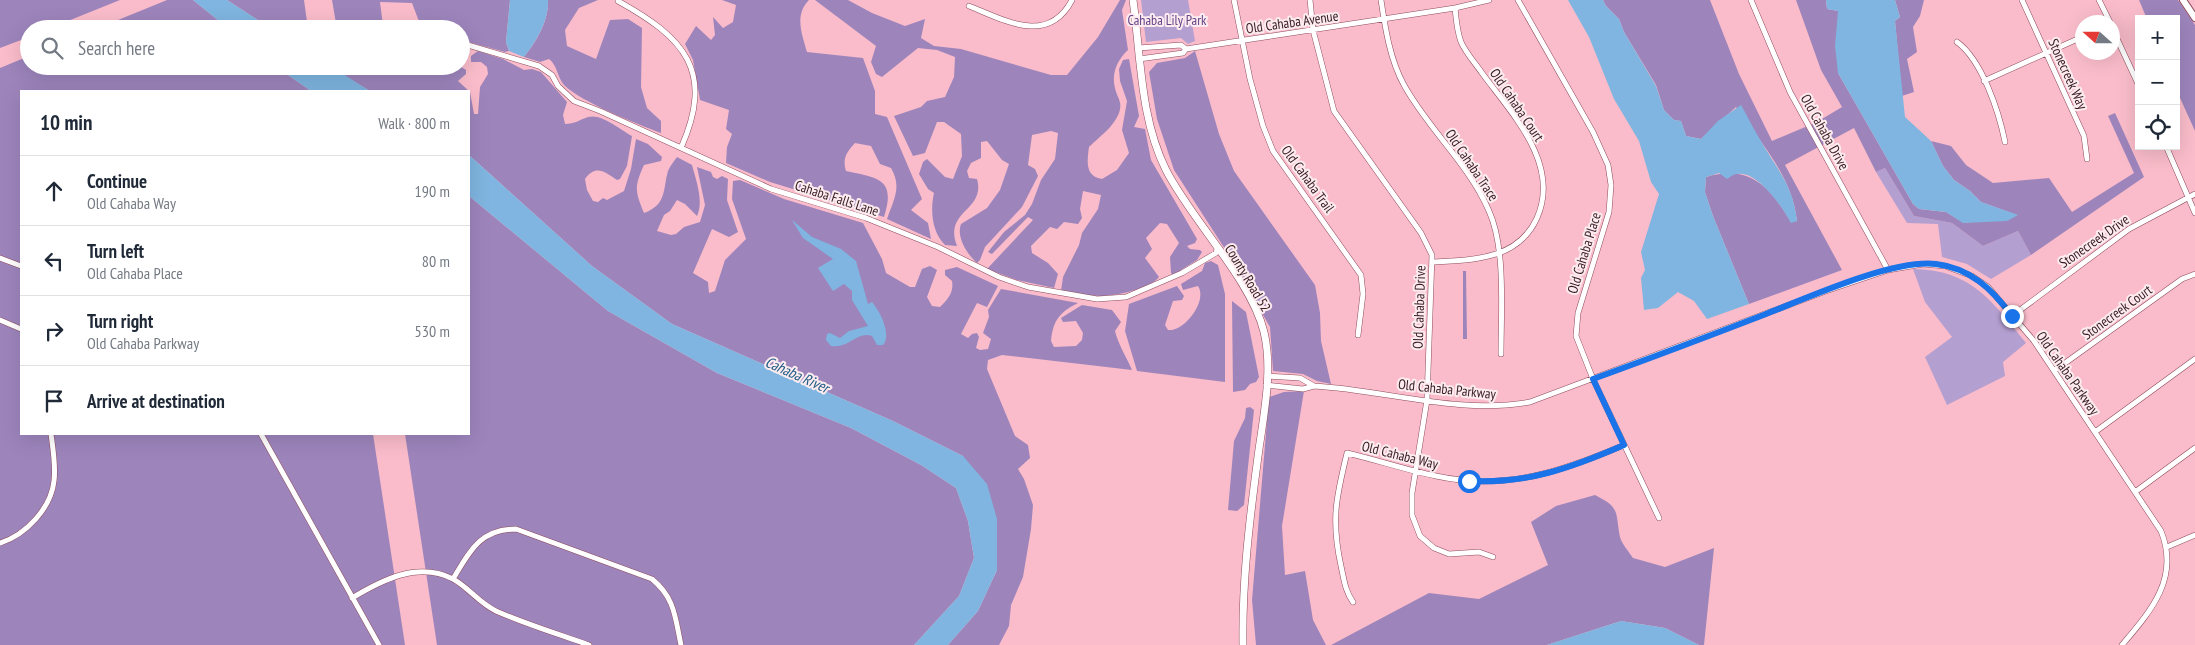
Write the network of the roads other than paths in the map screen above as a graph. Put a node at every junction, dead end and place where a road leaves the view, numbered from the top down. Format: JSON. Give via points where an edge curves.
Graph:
{"nodes":[{"id":1,"x":1072,"y":0,"type":"edge"},
{"id":2,"x":1133,"y":0,"type":"edge"},
{"id":3,"x":1234,"y":0,"type":"edge"},
{"id":4,"x":1310,"y":0,"type":"edge"},
{"id":5,"x":1381,"y":0,"type":"edge"},
{"id":6,"x":1489,"y":0,"type":"edge"},
{"id":7,"x":1518,"y":0,"type":"edge"},
{"id":8,"x":1751,"y":0,"type":"edge"},
{"id":9,"x":2022,"y":0,"type":"edge"},
{"id":10,"x":2099,"y":0,"type":"edge"},
{"id":11,"x":2183,"y":0,"type":"edge"},
{"id":12,"x":618,"y":1,"type":"edge"},
{"id":13,"x":969,"y":6,"type":"dead end"},
{"id":14,"x":1455,"y":8,"type":"junction"},
{"id":15,"x":2106,"y":15,"type":"edge"},
{"id":16,"x":2195,"y":18,"type":"edge"},
{"id":17,"x":1384,"y":20,"type":"junction"},
{"id":18,"x":1313,"y":30,"type":"junction"},
{"id":19,"x":1242,"y":40,"type":"junction"},
{"id":20,"x":2075,"y":40,"type":"edge"},
{"id":21,"x":1957,"y":42,"type":"dead end"},
{"id":22,"x":2120,"y":45,"type":"edge"},
{"id":23,"x":470,"y":46,"type":"edge"},
{"id":24,"x":1138,"y":48,"type":"junction"},
{"id":25,"x":1186,"y":49,"type":"junction"},
{"id":26,"x":2047,"y":53,"type":"junction"},
{"id":27,"x":1139,"y":59,"type":"junction"},
{"id":28,"x":2135,"y":77,"type":"edge"},
{"id":29,"x":1984,"y":81,"type":"junction"},
{"id":30,"x":2005,"y":142,"type":"dead end"},
{"id":31,"x":681,"y":148,"type":"junction"},
{"id":32,"x":2168,"y":150,"type":"edge"},
{"id":33,"x":2087,"y":159,"type":"dead end"},
{"id":34,"x":2195,"y":194,"type":"edge"},
{"id":35,"x":2188,"y":198,"type":"junction"},
{"id":36,"x":2195,"y":213,"type":"edge"},
{"id":37,"x":1217,"y":249,"type":"junction"},
{"id":38,"x":1500,"y":254,"type":"junction"},
{"id":39,"x":0,"y":258,"type":"edge"},
{"id":40,"x":1432,"y":262,"type":"junction"},
{"id":41,"x":20,"y":266,"type":"edge"},
{"id":42,"x":1888,"y":270,"type":"junction"},
{"id":43,"x":2195,"y":274,"type":"edge"},
{"id":44,"x":2012,"y":316,"type":"junction"},
{"id":45,"x":0,"y":320,"type":"edge"},
{"id":46,"x":20,"y":329,"type":"edge"},
{"id":47,"x":1358,"y":335,"type":"dead end"},
{"id":48,"x":1501,"y":354,"type":"dead end"},
{"id":49,"x":2195,"y":359,"type":"edge"},
{"id":50,"x":2054,"y":371,"type":"junction"},
{"id":51,"x":1267,"y":376,"type":"junction"},
{"id":52,"x":1593,"y":379,"type":"junction"},
{"id":53,"x":1266,"y":385,"type":"junction"},
{"id":54,"x":1314,"y":386,"type":"junction"},
{"id":55,"x":1427,"y":400,"type":"junction"},
{"id":56,"x":2095,"y":432,"type":"junction"},
{"id":57,"x":51,"y":435,"type":"edge"},
{"id":58,"x":262,"y":435,"type":"edge"},
{"id":59,"x":1624,"y":445,"type":"junction"},
{"id":60,"x":2195,"y":448,"type":"edge"},
{"id":61,"x":1415,"y":471,"type":"junction"},
{"id":62,"x":2135,"y":492,"type":"junction"},
{"id":63,"x":1659,"y":518,"type":"dead end"},
{"id":64,"x":2195,"y":535,"type":"edge"},
{"id":65,"x":0,"y":542,"type":"edge"},
{"id":66,"x":2168,"y":547,"type":"junction"},
{"id":67,"x":1494,"y":557,"type":"dead end"},
{"id":68,"x":453,"y":579,"type":"junction"},
{"id":69,"x":352,"y":598,"type":"junction"},
{"id":70,"x":1353,"y":602,"type":"dead end"},
{"id":71,"x":379,"y":645,"type":"edge"},
{"id":72,"x":589,"y":645,"type":"edge"},
{"id":73,"x":681,"y":645,"type":"edge"},
{"id":74,"x":1244,"y":645,"type":"edge"},
{"id":75,"x":2122,"y":645,"type":"edge"}],
"edges":[{"from":1,"to":13,"type":"street","via":[[1054,20],[1031,27]]},
{"from":2,"to":24,"type":"main road","name":"County Road 52"},
{"from":3,"to":19,"type":"street","name":"Old Cahaba Trail"},
{"from":4,"to":18,"type":"street","name":"Old Cahaba Drive"},
{"from":5,"to":17,"type":"street","name":"Old Cahaba Trace"},
{"from":6,"to":14,"type":"street","name":"Old Cahaba Avenue"},
{"from":7,"to":52,"type":"street","name":"Old Cahaba Place","via":[[1593,132],[1608,165],[1609,212],[1576,320],[1578,343]]},
{"from":8,"to":42,"type":"street","name":"Old Cahaba Drive","via":[[1790,92]]},
{"from":9,"to":26,"type":"street","name":"Stonecreek Way"},
{"from":10,"to":15,"type":"street"},
{"from":11,"to":16,"type":"street"},
{"from":12,"to":31,"type":"street","via":[[668,32],[690,64],[696,88],[695,108]]},
{"from":14,"to":17,"type":"street","name":"Old Cahaba Avenue"},
{"from":14,"to":38,"type":"street","name":"Old Cahaba Court","via":[[1462,43],[1530,141],[1542,172],[1540,210],[1534,225],[1516,246]]},
{"from":17,"to":18,"type":"street","name":"Old Cahaba Avenue"},
{"from":17,"to":38,"type":"street","name":"Old Cahaba Trace","via":[[1400,77],[1414,102],[1483,197],[1497,234]]},
{"from":18,"to":19,"type":"street","name":"Old Cahaba Avenue"},
{"from":18,"to":40,"type":"street","name":"Old Cahaba Drive","via":[[1337,116],[1422,234]]},
{"from":19,"to":25,"type":"street","name":"Old Cahaba Avenue"},
{"from":19,"to":47,"type":"street","name":"Old Cahaba Trail","via":[[1263,126],[1273,151],[1361,275],[1363,294]]},
{"from":20,"to":26,"type":"street"},
{"from":21,"to":29,"type":"street","via":[[1968,50]]},
{"from":22,"to":28,"type":"street"},
{"from":23,"to":31,"type":"street","name":"Cahaba Falls Lane","via":[[539,66],[552,75],[568,97],[578,104]]},
{"from":24,"to":25,"type":"street","name":"Old Cahaba Avenue","via":[[1181,45]]},
{"from":24,"to":27,"type":"main road","name":"County Road 52"},
{"from":25,"to":27,"type":"street","name":"Old Cahaba Avenue","via":[[1183,53]]},
{"from":26,"to":29,"type":"street"},
{"from":26,"to":33,"type":"street","name":"Stonecreek Way","via":[[2084,136]]},
{"from":27,"to":37,"type":"main road","name":"County Road 52","via":[[1151,129],[1160,157],[1178,192]]},
{"from":29,"to":30,"type":"street","via":[[2001,122]]},
{"from":31,"to":37,"type":"street","name":"Cahaba Falls Lane","via":[[771,189],[866,218],[938,247],[999,277],[1050,291],[1097,299],[1126,297],[1182,273],[1216,253]]},
{"from":32,"to":35,"type":"street"},
{"from":34,"to":35,"type":"street","name":"Stonecreek Drive"},
{"from":35,"to":36,"type":"street"},
{"from":35,"to":44,"type":"street","name":"Stonecreek Drive","via":[[2128,229]]},
{"from":37,"to":51,"type":"main road","name":"County Road 52","via":[[1260,320],[1267,351]]},
{"from":38,"to":40,"type":"street","name":"Old Cahaba Court"},
{"from":38,"to":48,"type":"street","name":"Old Cahaba Trace"},
{"from":39,"to":41,"type":"street"},
{"from":40,"to":55,"type":"street","name":"Old Cahaba Drive"},
{"from":42,"to":44,"type":"street","name":"Old Cahaba Parkway","via":[[1923,264],[1956,270],[1988,287]]},
{"from":42,"to":52,"type":"street","name":"Old Cahaba Parkway"},
{"from":43,"to":50,"type":"street","name":"Stonecreek Court"},
{"from":44,"to":50,"type":"street","name":"Old Cahaba Parkway"},
{"from":45,"to":46,"type":"street"},
{"from":49,"to":56,"type":"street"},
{"from":50,"to":56,"type":"street","name":"Old Cahaba Parkway"},
{"from":51,"to":53,"type":"main road","name":"County Road 52"},
{"from":51,"to":54,"type":"street","name":"Old Cahaba Parkway","via":[[1300,378]]},
{"from":52,"to":55,"type":"street","name":"Old Cahaba Parkway","via":[[1530,402],[1509,406]]},
{"from":52,"to":59,"type":"street","name":"Old Cahaba Place"},
{"from":53,"to":54,"type":"street","name":"Old Cahaba Parkway"},
{"from":53,"to":74,"type":"main road","name":"County Road 52","via":[[1247,544]]},
{"from":54,"to":55,"type":"street","name":"Old Cahaba Parkway"},
{"from":55,"to":61,"type":"street","name":"Old Cahaba Drive"},
{"from":56,"to":62,"type":"street","name":"Old Cahaba Parkway"},
{"from":57,"to":65,"type":"street","via":[[54,482],[49,496],[27,529]]},
{"from":58,"to":69,"type":"street"},
{"from":59,"to":61,"type":"street","name":"Old Cahaba Way","via":[[1555,472],[1522,479],[1469,481]]},
{"from":59,"to":63,"type":"street","name":"Old Cahaba Place"},
{"from":60,"to":62,"type":"street"},
{"from":61,"to":67,"type":"street","name":"Old Cahaba Drive","via":[[1412,515],[1420,536],[1434,548],[1449,554],[1479,552]]},
{"from":61,"to":70,"type":"street","name":"Old Cahaba Way","via":[[1347,453],[1336,496],[1334,520],[1346,592]]},
{"from":62,"to":66,"type":"street","name":"Old Cahaba Parkway"},
{"from":64,"to":66,"type":"street"},
{"from":66,"to":75,"type":"street","via":[[2161,593]]},
{"from":68,"to":69,"type":"street","via":[[416,571],[394,576]]},
{"from":68,"to":72,"type":"street","via":[[496,611]]},
{"from":68,"to":73,"type":"street","via":[[485,535],[502,529],[516,529],[652,579],[672,602]]},
{"from":69,"to":71,"type":"street"}]}
